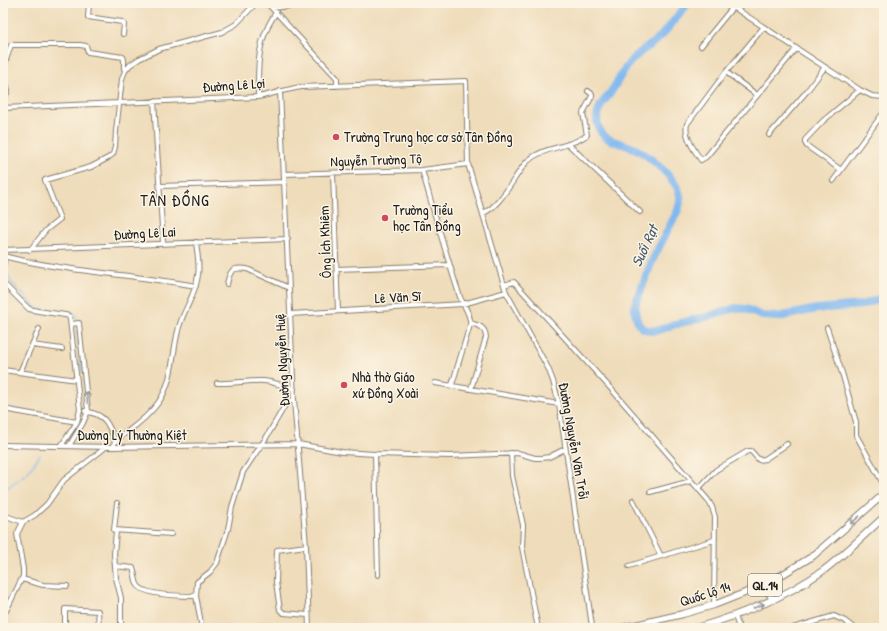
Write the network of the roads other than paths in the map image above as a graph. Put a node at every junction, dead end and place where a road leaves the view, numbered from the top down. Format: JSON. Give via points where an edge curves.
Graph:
{"nodes":[{"id":1,"x":89,"y":3,"type":"edge"},
{"id":2,"x":256,"y":3,"type":"edge"},
{"id":3,"x":267,"y":3,"type":"edge"},
{"id":4,"x":314,"y":3,"type":"edge"},
{"id":5,"x":727,"y":3,"type":"edge"},
{"id":6,"x":282,"y":4,"type":"edge"},
{"id":7,"x":272,"y":8,"type":"junction"},
{"id":8,"x":734,"y":8,"type":"junction"},
{"id":9,"x":276,"y":12,"type":"junction"},
{"id":10,"x":763,"y":28,"type":"junction"},
{"id":11,"x":124,"y":34,"type":"dead end"},
{"id":12,"x":700,"y":46,"type":"dead end"},
{"id":13,"x":796,"y":49,"type":"junction"},
{"id":14,"x":3,"y":68,"type":"edge"},
{"id":15,"x":825,"y":68,"type":"junction"},
{"id":16,"x":125,"y":71,"type":"junction"},
{"id":17,"x":726,"y":72,"type":"junction"},
{"id":18,"x":3,"y":74,"type":"edge"},
{"id":19,"x":466,"y":81,"type":"joint"},
{"id":20,"x":338,"y":86,"type":"junction"},
{"id":21,"x":860,"y":90,"type":"junction"},
{"id":22,"x":280,"y":91,"type":"junction"},
{"id":23,"x":588,"y":91,"type":"dead end"},
{"id":24,"x":757,"y":95,"type":"junction"},
{"id":25,"x":258,"y":96,"type":"junction"},
{"id":26,"x":884,"y":97,"type":"edge"},
{"id":27,"x":154,"y":101,"type":"junction"},
{"id":28,"x":3,"y":102,"type":"edge"},
{"id":29,"x":120,"y":103,"type":"junction"},
{"id":30,"x":3,"y":108,"type":"edge"},
{"id":31,"x":884,"y":112,"type":"edge"},
{"id":32,"x":769,"y":135,"type":"dead end"},
{"id":33,"x":568,"y":144,"type":"junction"},
{"id":34,"x":468,"y":164,"type":"junction"},
{"id":35,"x":422,"y":170,"type":"junction"},
{"id":36,"x":841,"y":170,"type":"junction"},
{"id":37,"x":333,"y":173,"type":"junction"},
{"id":38,"x":284,"y":174,"type":"junction"},
{"id":39,"x":833,"y":181,"type":"dead end"},
{"id":40,"x":285,"y":182,"type":"junction"},
{"id":41,"x":160,"y":186,"type":"junction"},
{"id":42,"x":640,"y":212,"type":"dead end"},
{"id":43,"x":483,"y":213,"type":"junction"},
{"id":44,"x":288,"y":239,"type":"junction"},
{"id":45,"x":196,"y":242,"type":"junction"},
{"id":46,"x":163,"y":243,"type":"junction"},
{"id":47,"x":3,"y":250,"type":"edge"},
{"id":48,"x":30,"y":250,"type":"junction"},
{"id":49,"x":3,"y":256,"type":"edge"},
{"id":50,"x":3,"y":263,"type":"edge"},
{"id":51,"x":449,"y":265,"type":"junction"},
{"id":52,"x":337,"y":269,"type":"junction"},
{"id":53,"x":3,"y":283,"type":"edge"},
{"id":54,"x":227,"y":284,"type":"dead end"},
{"id":55,"x":504,"y":285,"type":"junction"},
{"id":56,"x":196,"y":286,"type":"junction"},
{"id":57,"x":289,"y":288,"type":"junction"},
{"id":58,"x":506,"y":292,"type":"junction"},
{"id":59,"x":463,"y":304,"type":"junction"},
{"id":60,"x":338,"y":311,"type":"junction"},
{"id":61,"x":291,"y":314,"type":"junction"},
{"id":62,"x":471,"y":323,"type":"junction"},
{"id":63,"x":71,"y":324,"type":"junction"},
{"id":64,"x":827,"y":328,"type":"dead end"},
{"id":65,"x":40,"y":329,"type":"dead end"},
{"id":66,"x":32,"y":345,"type":"junction"},
{"id":67,"x":62,"y":349,"type":"dead end"},
{"id":68,"x":3,"y":370,"type":"edge"},
{"id":69,"x":20,"y":372,"type":"junction"},
{"id":70,"x":77,"y":380,"type":"junction"},
{"id":71,"x":217,"y":383,"type":"dead end"},
{"id":72,"x":435,"y":383,"type":"dead end"},
{"id":73,"x":452,"y":385,"type":"junction"},
{"id":74,"x":294,"y":389,"type":"junction"},
{"id":75,"x":471,"y":389,"type":"junction"},
{"id":76,"x":294,"y":400,"type":"junction"},
{"id":77,"x":558,"y":404,"type":"junction"},
{"id":78,"x":3,"y":409,"type":"edge"},
{"id":79,"x":80,"y":410,"type":"junction"},
{"id":80,"x":88,"y":411,"type":"junction"},
{"id":81,"x":77,"y":422,"type":"junction"},
{"id":82,"x":115,"y":441,"type":"junction"},
{"id":83,"x":298,"y":444,"type":"junction"},
{"id":84,"x":787,"y":444,"type":"dead end"},
{"id":85,"x":3,"y":445,"type":"edge"},
{"id":86,"x":260,"y":445,"type":"junction"},
{"id":87,"x":61,"y":446,"type":"junction"},
{"id":88,"x":69,"y":446,"type":"junction"},
{"id":89,"x":106,"y":446,"type":"junction"},
{"id":90,"x":112,"y":447,"type":"junction"},
{"id":91,"x":565,"y":449,"type":"junction"},
{"id":92,"x":511,"y":453,"type":"junction"},
{"id":93,"x":375,"y":454,"type":"junction"},
{"id":94,"x":691,"y":481,"type":"junction"},
{"id":95,"x":884,"y":485,"type":"edge"},
{"id":96,"x":699,"y":488,"type":"junction"},
{"id":97,"x":650,"y":492,"type":"dead end"},
{"id":98,"x":884,"y":494,"type":"edge"},
{"id":99,"x":633,"y":500,"type":"dead end"},
{"id":100,"x":116,"y":503,"type":"dead end"},
{"id":101,"x":3,"y":515,"type":"edge"},
{"id":102,"x":884,"y":517,"type":"edge"},
{"id":103,"x":23,"y":522,"type":"junction"},
{"id":104,"x":116,"y":531,"type":"junction"},
{"id":105,"x":171,"y":534,"type":"dead end"},
{"id":106,"x":714,"y":540,"type":"junction"},
{"id":107,"x":306,"y":546,"type":"junction"},
{"id":108,"x":661,"y":556,"type":"junction"},
{"id":109,"x":115,"y":566,"type":"junction"},
{"id":110,"x":629,"y":566,"type":"dead end"},
{"id":111,"x":378,"y":575,"type":"dead end"},
{"id":112,"x":22,"y":579,"type":"junction"},
{"id":113,"x":765,"y":585,"type":"junction"},
{"id":114,"x":67,"y":586,"type":"dead end"},
{"id":115,"x":196,"y":596,"type":"junction"},
{"id":116,"x":773,"y":600,"type":"junction"},
{"id":117,"x":714,"y":605,"type":"junction"},
{"id":118,"x":6,"y":611,"type":"dead end"},
{"id":119,"x":308,"y":615,"type":"junction"},
{"id":120,"x":735,"y":616,"type":"junction"},
{"id":121,"x":121,"y":625,"type":"dead end"},
{"id":122,"x":64,"y":628,"type":"edge"},
{"id":123,"x":99,"y":628,"type":"edge"},
{"id":124,"x":202,"y":628,"type":"edge"},
{"id":125,"x":309,"y":628,"type":"edge"},
{"id":126,"x":538,"y":628,"type":"edge"},
{"id":127,"x":591,"y":628,"type":"edge"},
{"id":128,"x":622,"y":628,"type":"edge"},
{"id":129,"x":696,"y":628,"type":"edge"},
{"id":130,"x":739,"y":628,"type":"edge"},
{"id":131,"x":793,"y":628,"type":"edge"},
{"id":132,"x":854,"y":628,"type":"edge"}],
"edges":[{"from":1,"to":11,"type":"street","via":[[88,17],[122,22]]},
{"from":2,"to":16,"type":"street","via":[[236,24],[222,32],[159,49],[139,59]]},
{"from":3,"to":7,"type":"street"},
{"from":4,"to":6,"type":"street"},
{"from":5,"to":8,"type":"street"},
{"from":6,"to":7,"type":"street"},
{"from":7,"to":9,"type":"street"},
{"from":8,"to":10,"type":"street"},
{"from":8,"to":12,"type":"street"},
{"from":9,"to":20,"type":"street","via":[[337,78]]},
{"from":9,"to":25,"type":"street","via":[[266,29],[260,56]]},
{"from":10,"to":13,"type":"street"},
{"from":10,"to":17,"type":"street"},
{"from":13,"to":15,"type":"street"},
{"from":13,"to":24,"type":"street"},
{"from":14,"to":16,"type":"street","via":[[11,45],[80,45],[86,46],[88,52],[123,57]]},
{"from":15,"to":21,"type":"street"},
{"from":15,"to":32,"type":"street"},
{"from":16,"to":29,"type":"street"},
{"from":17,"to":24,"type":"street"},
{"from":17,"to":24,"type":"street","via":[[687,124],[686,131],[690,142],[701,160]]},
{"from":18,"to":28,"type":"street","via":[[8,90]]},
{"from":19,"to":20,"type":"street","name":"Đường Lê Lợi"},
{"from":19,"to":34,"type":"street","name":"Đường Nguyễn Văn Trỗi"},
{"from":20,"to":22,"type":"street","name":"Đường Lê Lợi","via":[[302,87]]},
{"from":21,"to":26,"type":"street","via":[[872,96]]},
{"from":21,"to":36,"type":"street","via":[[828,117],[804,143]]},
{"from":22,"to":25,"type":"street","name":"Đường Lê Lợi"},
{"from":22,"to":38,"type":"street","name":"Đường Nguyễn Huệ"},
{"from":23,"to":33,"type":"street","via":[[592,96],[583,113],[587,135]]},
{"from":25,"to":27,"type":"street","name":"Đường Lê Lợi"},
{"from":27,"to":29,"type":"street","name":"Đường Lê Lợi"},
{"from":27,"to":41,"type":"street"},
{"from":29,"to":30,"type":"street","name":"Đường Lê Lợi"},
{"from":29,"to":48,"type":"street","via":[[113,154],[91,167],[45,180],[60,219],[46,230]]},
{"from":31,"to":36,"type":"street"},
{"from":33,"to":42,"type":"street"},
{"from":33,"to":43,"type":"street","via":[[536,155],[525,164],[490,210]]},
{"from":34,"to":35,"type":"street","name":"Nguyễn Trường Tộ"},
{"from":34,"to":43,"type":"street","name":"Đường Nguyễn Văn Trỗi"},
{"from":35,"to":37,"type":"street","name":"Nguyễn Trường Tộ"},
{"from":35,"to":51,"type":"street"},
{"from":36,"to":39,"type":"street"},
{"from":37,"to":38,"type":"street","name":"Nguyễn Trường Tộ"},
{"from":37,"to":52,"type":"street","name":"Ông Ích Khiêm"},
{"from":38,"to":40,"type":"street","name":"Đường Nguyễn Huệ"},
{"from":40,"to":41,"type":"street"},
{"from":40,"to":44,"type":"street","name":"Đường Nguyễn Huệ"},
{"from":41,"to":46,"type":"street"},
{"from":43,"to":55,"type":"street","name":"Đường Nguyễn Văn Trỗi"},
{"from":44,"to":45,"type":"street","name":"Đường Lê Lai"},
{"from":44,"to":57,"type":"street","name":"Đường Nguyễn Huệ"},
{"from":45,"to":46,"type":"street","name":"Đường Lê Lai"},
{"from":45,"to":56,"type":"street"},
{"from":46,"to":48,"type":"street","name":"Đường Lê Lai"},
{"from":47,"to":48,"type":"street","name":"Đường Lê Lai"},
{"from":49,"to":50,"type":"street"},
{"from":49,"to":56,"type":"street","via":[[54,267]]},
{"from":51,"to":52,"type":"street"},
{"from":51,"to":59,"type":"street"},
{"from":52,"to":60,"type":"street","name":"Ông Ích Khiêm"},
{"from":53,"to":63,"type":"street","via":[[29,309],[69,316]]},
{"from":54,"to":57,"type":"street","via":[[230,272],[242,268]]},
{"from":55,"to":58,"type":"street","name":"Đường Nguyễn Văn Trỗi"},
{"from":55,"to":94,"type":"street","via":[[514,282]]},
{"from":56,"to":82,"type":"street","via":[[183,315],[168,382],[159,402],[152,411]]},
{"from":57,"to":61,"type":"street","name":"Đường Nguyễn Huệ"},
{"from":58,"to":59,"type":"street","name":"Lê Văn Sĩ"},
{"from":58,"to":77,"type":"street","name":"Đường Nguyễn Văn Trỗi","via":[[548,368]]},
{"from":59,"to":60,"type":"street","name":"Lê Văn Sĩ"},
{"from":59,"to":62,"type":"street"},
{"from":60,"to":61,"type":"street","name":"Lê Văn Sĩ"},
{"from":61,"to":74,"type":"street","name":"Đường Nguyễn Huệ"},
{"from":62,"to":73,"type":"street"},
{"from":62,"to":75,"type":"street","via":[[482,327],[486,337]]},
{"from":63,"to":70,"type":"street"},
{"from":80,"to":63,"type":"street","one_way":true,"via":[[78,323]]},
{"from":64,"to":95,"type":"street","via":[[856,422],[856,435]]},
{"from":65,"to":66,"type":"street"},
{"from":66,"to":67,"type":"street"},
{"from":66,"to":69,"type":"street"},
{"from":68,"to":69,"type":"street"},
{"from":69,"to":70,"type":"street"},
{"from":70,"to":79,"type":"street"},
{"from":71,"to":74,"type":"street","via":[[263,381]]},
{"from":72,"to":73,"type":"street"},
{"from":73,"to":75,"type":"street"},
{"from":74,"to":76,"type":"street","name":"Đường Nguyễn Huệ"},
{"from":75,"to":77,"type":"street"},
{"from":76,"to":83,"type":"street","name":"Đường Nguyễn Huệ"},
{"from":76,"to":86,"type":"street","via":[[286,402]]},
{"from":77,"to":91,"type":"street","name":"Đường Nguyễn Văn Trỗi"},
{"from":78,"to":81,"type":"street"},
{"from":79,"to":80,"type":"street"},
{"from":79,"to":81,"type":"street"},
{"from":80,"to":82,"type":"street","via":[[105,419]]},
{"from":80,"to":88,"type":"street","via":[[84,423]]},
{"from":81,"to":87,"type":"street"},
{"from":82,"to":90,"type":"street"},
{"from":83,"to":86,"type":"street","name":"Đường Lý Thường Kiệt"},
{"from":83,"to":93,"type":"street","name":"Đường Lý Thường Kiệt","via":[[342,452]]},
{"from":83,"to":107,"type":"street","name":"Đường Nguyễn Huệ"},
{"from":84,"to":96,"type":"street","via":[[765,459],[759,460],[748,451],[716,470]]},
{"from":85,"to":87,"type":"street","name":"Đường Lý Thường Kiệt"},
{"from":86,"to":90,"type":"street","name":"Đường Lý Thường Kiệt"},
{"from":86,"to":115,"type":"street","via":[[243,472],[217,563],[197,582]]},
{"from":87,"to":88,"type":"street","name":"Đường Lý Thường Kiệt"},
{"from":88,"to":89,"type":"street","name":"Đường Lý Thường Kiệt"},
{"from":89,"to":90,"type":"street","name":"Đường Lý Thường Kiệt"},
{"from":89,"to":103,"type":"street","via":[[64,480],[47,504]]},
{"from":91,"to":92,"type":"street","name":"Đường Lý Thường Kiệt","via":[[542,458]]},
{"from":91,"to":127,"type":"street","name":"Đường Nguyễn Văn Trỗi"},
{"from":92,"to":93,"type":"street","name":"Đường Lý Thường Kiệt","via":[[450,456]]},
{"from":92,"to":126,"type":"street","via":[[512,476],[523,525],[522,547]]},
{"from":93,"to":111,"type":"street"},
{"from":94,"to":96,"type":"street"},
{"from":94,"to":97,"type":"street"},
{"from":96,"to":106,"type":"street","via":[[712,507],[715,518]]},
{"from":98,"to":113,"type":"highway","name":"Quốc lộ 14","number":"QL.14","one_way":true,"via":[[813,556]]},
{"from":99,"to":108,"type":"street"},
{"from":100,"to":104,"type":"street"},
{"from":101,"to":103,"type":"street"},
{"from":102,"to":116,"type":"highway","number":"QL.14","via":[[824,570]]},
{"from":103,"to":112,"type":"street","via":[[17,534],[23,569]]},
{"from":104,"to":105,"type":"street"},
{"from":104,"to":109,"type":"street"},
{"from":106,"to":108,"type":"street"},
{"from":106,"to":117,"type":"street"},
{"from":107,"to":119,"type":"street","name":"Đường Nguyễn Huệ"},
{"from":107,"to":119,"type":"street","via":[[277,550],[276,582],[280,610],[284,613]]},
{"from":108,"to":110,"type":"street"},
{"from":109,"to":115,"type":"street","via":[[133,568],[137,584],[144,590]]},
{"from":109,"to":121,"type":"street","via":[[121,598]]},
{"from":112,"to":114,"type":"street","via":[[43,585]]},
{"from":112,"to":118,"type":"street"},
{"from":113,"to":116,"type":"highway"},
{"from":113,"to":117,"type":"highway","name":"Quốc lộ 14","number":"QL.14"},
{"from":115,"to":124,"type":"street"},
{"from":120,"to":116,"type":"highway","number":"QL.14","one_way":true},
{"from":117,"to":128,"type":"highway","name":"Quốc lộ 14","number":"QL.14"},
{"from":119,"to":125,"type":"street","name":"Đường Nguyễn Huệ"},
{"from":120,"to":129,"type":"highway","number":"QL.14"},
{"from":120,"to":130,"type":"street"},
{"from":122,"to":123,"type":"street","via":[[66,609],[98,611]]},
{"from":131,"to":132,"type":"street","via":[[834,616]]}]}
